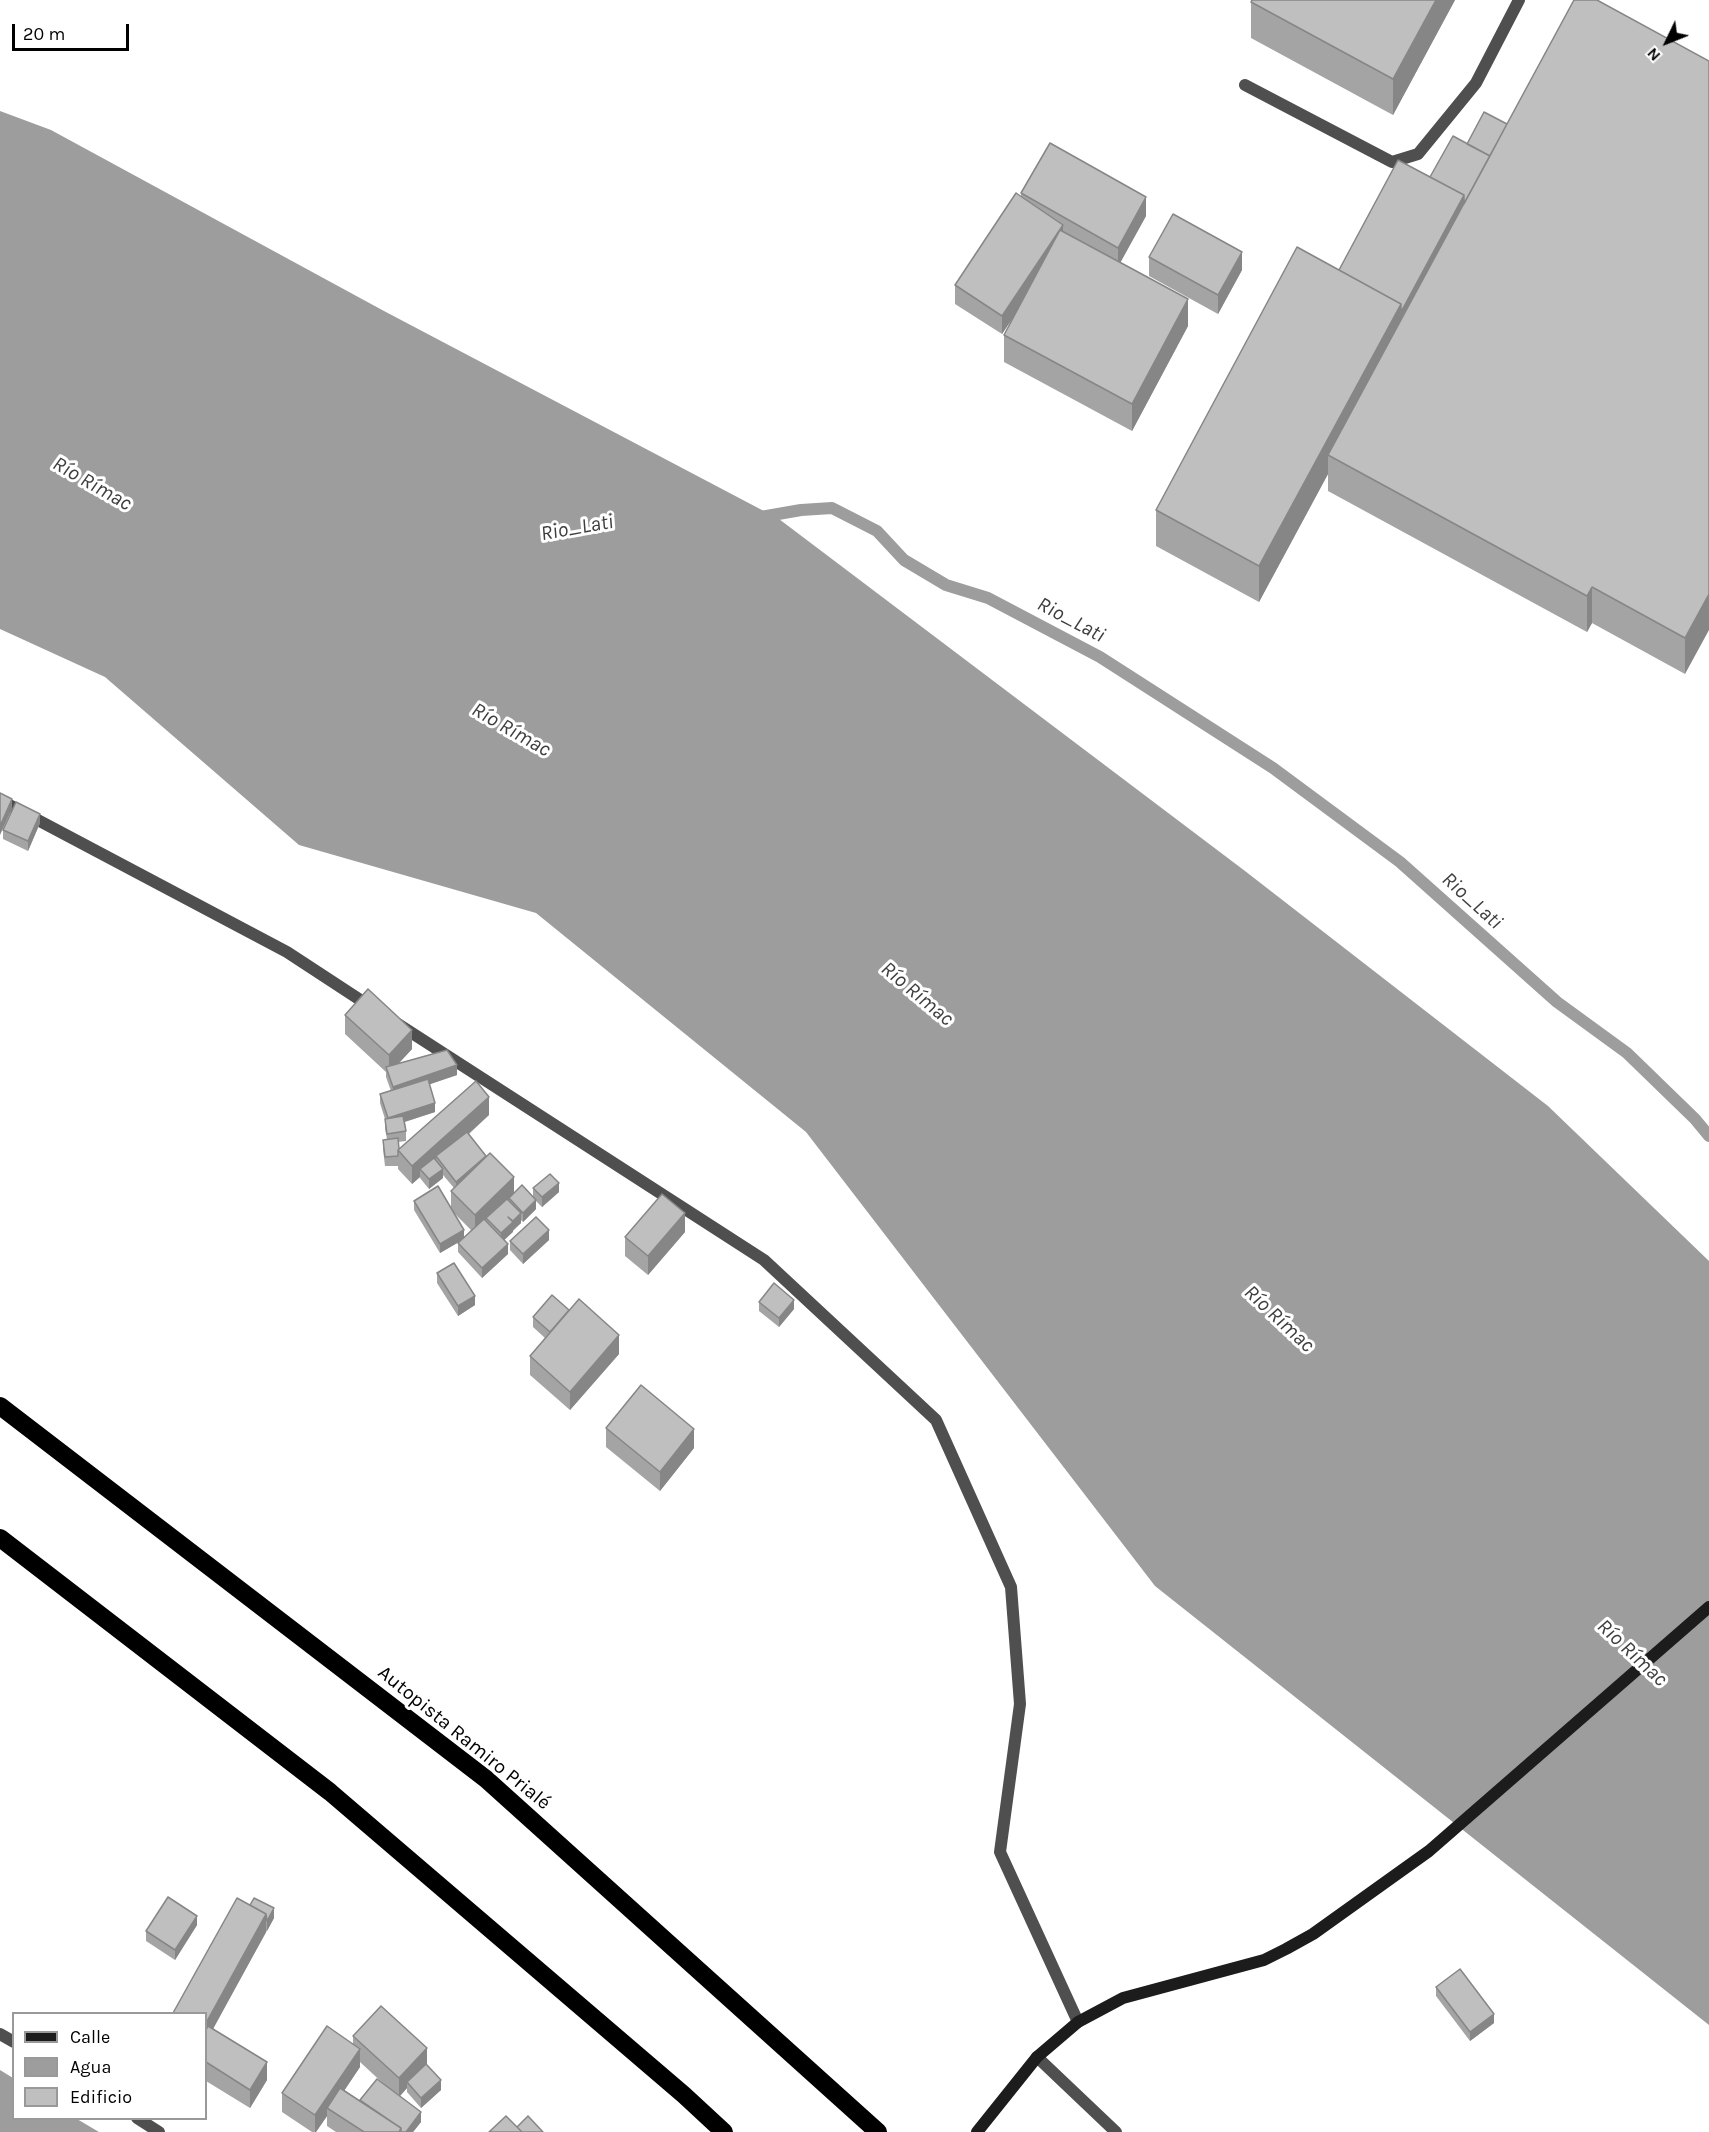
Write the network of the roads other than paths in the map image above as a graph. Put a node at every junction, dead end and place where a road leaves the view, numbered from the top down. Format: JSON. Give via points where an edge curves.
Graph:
{"nodes":[{"id":1,"x":1519,"y":0,"type":"edge"},
{"id":2,"x":1245,"y":85,"type":"dead end"},
{"id":3,"x":0,"y":800,"type":"edge"},
{"id":4,"x":0,"y":1406,"type":"edge"},
{"id":5,"x":0,"y":1538,"type":"edge"},
{"id":6,"x":1709,"y":1607,"type":"edge"},
{"id":7,"x":1078,"y":2022,"type":"junction"},
{"id":8,"x":1037,"y":2057,"type":"junction"},
{"id":9,"x":140,"y":2120,"type":"edge"},
{"id":10,"x":159,"y":2132,"type":"edge"},
{"id":11,"x":724,"y":2132,"type":"edge"},
{"id":12,"x":878,"y":2132,"type":"edge"},
{"id":13,"x":977,"y":2132,"type":"edge"},
{"id":14,"x":1116,"y":2132,"type":"edge"}],
"edges":[{"from":1,"to":2,"type":"street","via":[[1476,83],[1418,154],[1392,162]]},
{"from":3,"to":7,"type":"street","via":[[287,952],[764,1260],[936,1420],[1011,1587],[1020,1704],[1000,1852]]},
{"from":4,"to":12,"type":"highway","name":"Autopista Ramiro Prialé","via":[[486,1779]]},
{"from":5,"to":11,"type":"highway","via":[[330,1792]]},
{"from":6,"to":7,"type":"street","via":[[1429,1851],[1313,1934],[1263,1960],[1123,1998]]},
{"from":7,"to":8,"type":"street"},
{"from":8,"to":13,"type":"street"},
{"from":8,"to":14,"type":"street"},
{"from":9,"to":10,"type":"street"}]}
